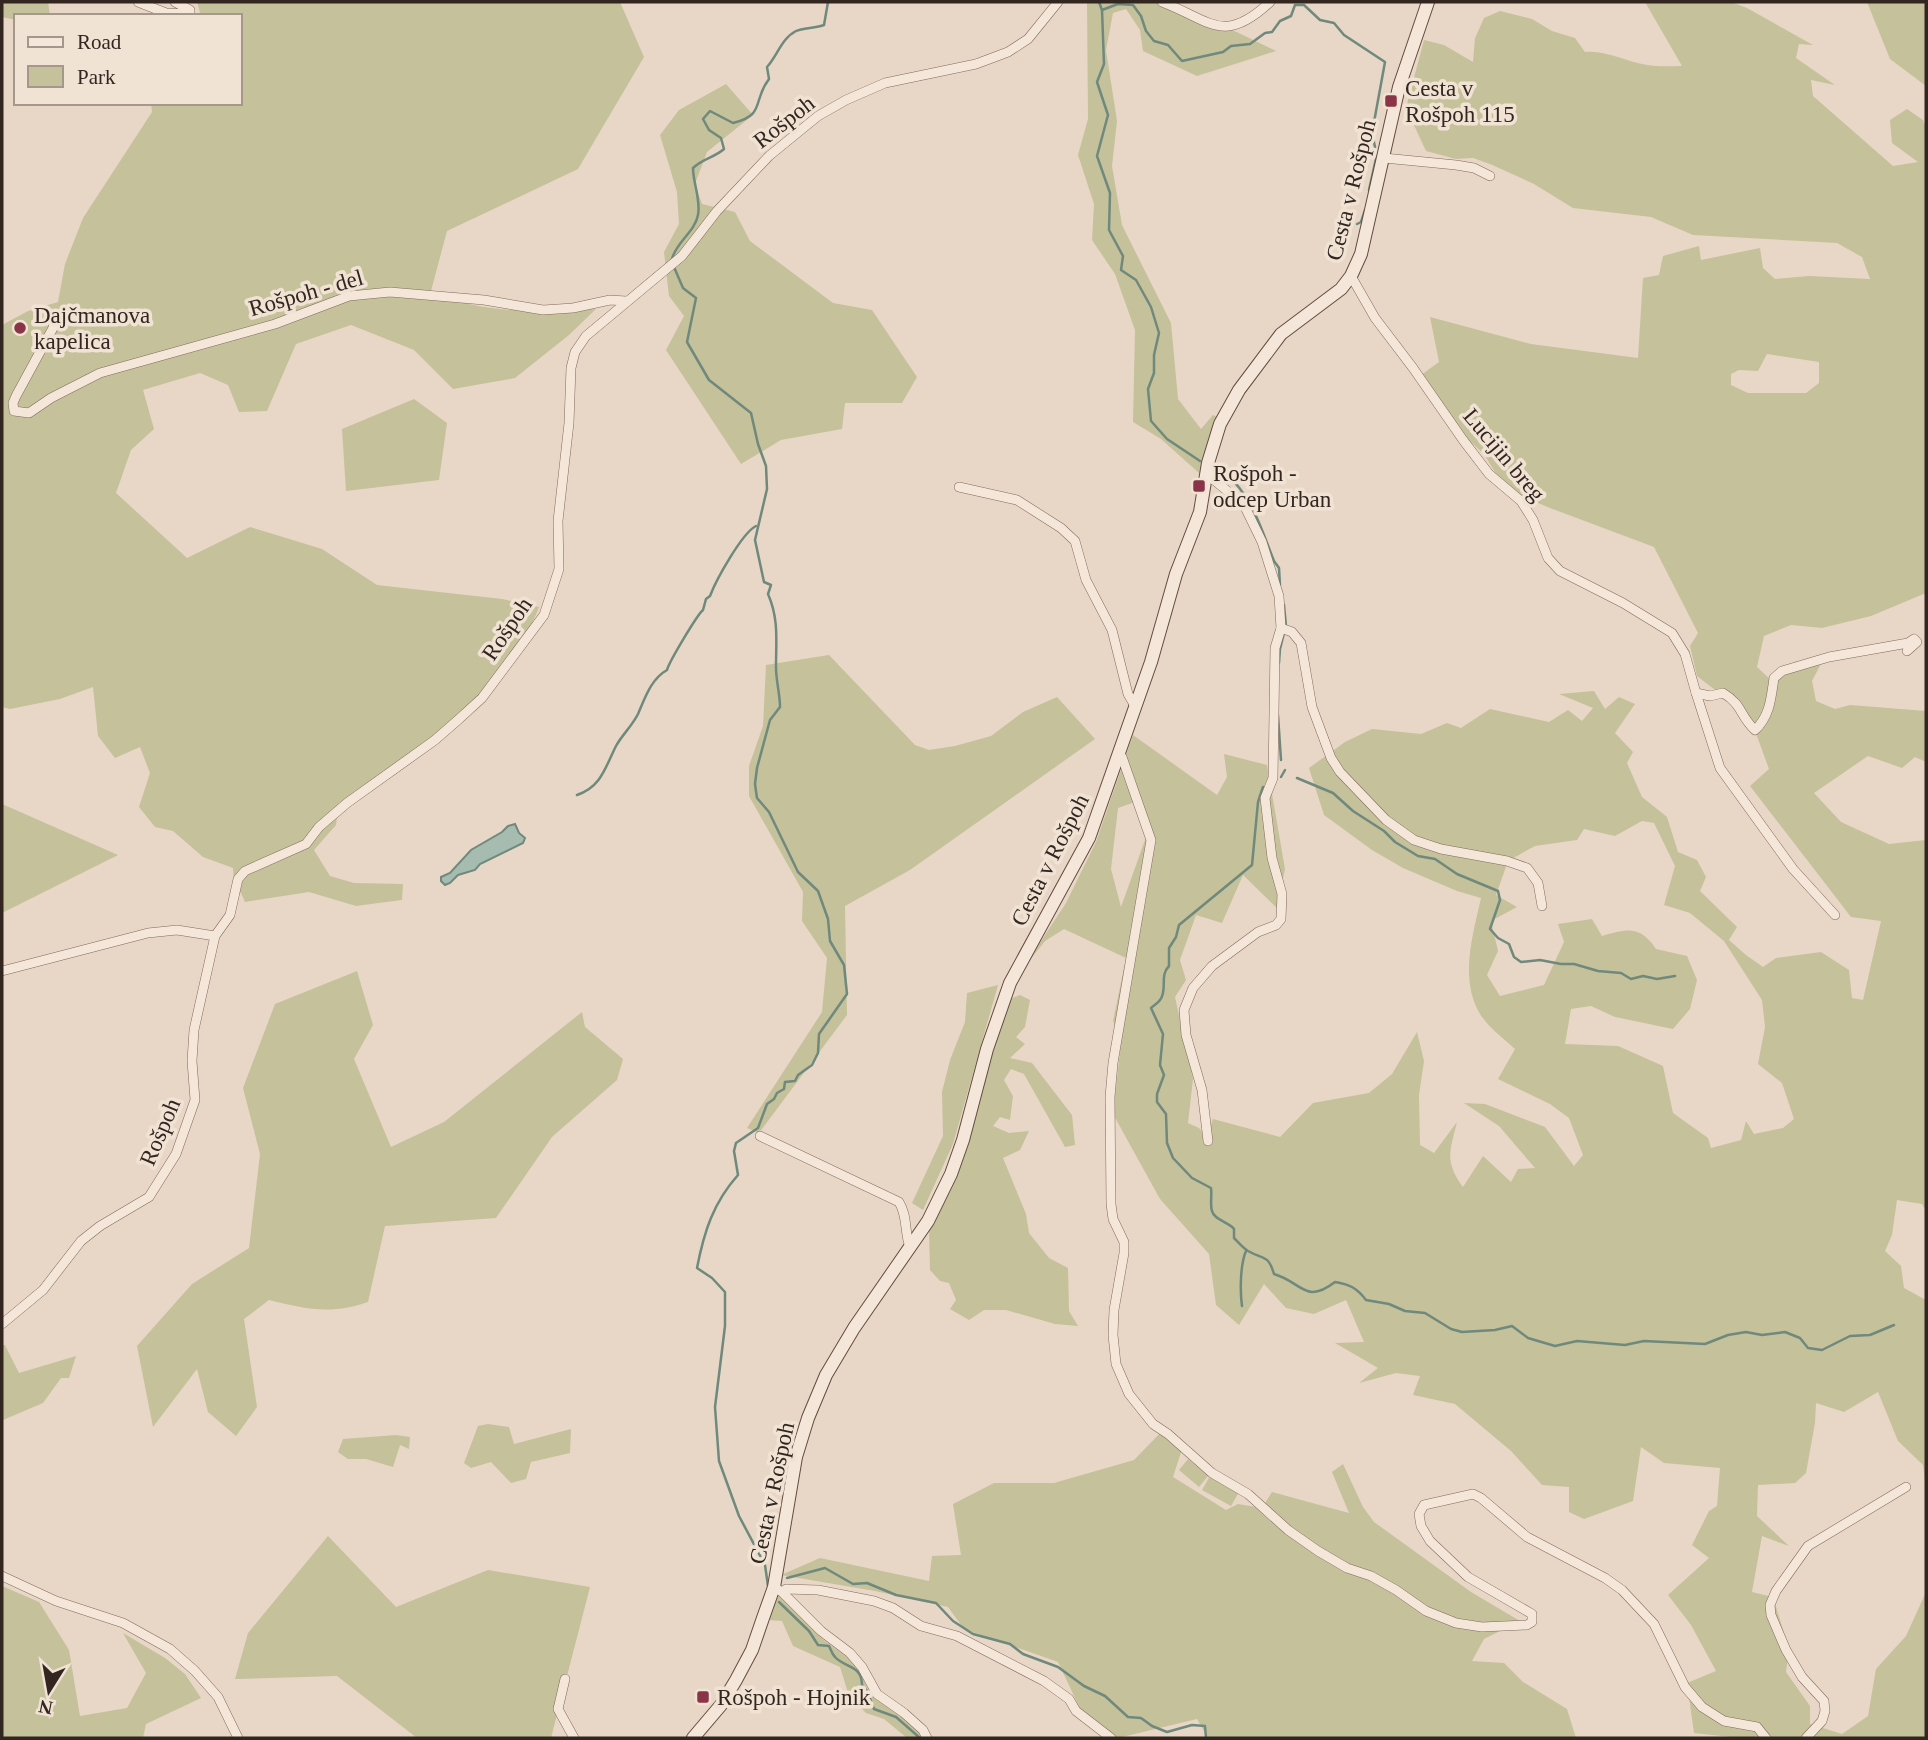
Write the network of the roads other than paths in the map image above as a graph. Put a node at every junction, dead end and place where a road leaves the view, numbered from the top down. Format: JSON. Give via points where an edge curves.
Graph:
{"nodes":[{"id":1,"x":138,"y":2,"type":"edge"},
{"id":2,"x":175,"y":2,"type":"edge"},
{"id":3,"x":1058,"y":2,"type":"edge"},
{"id":4,"x":1161,"y":2,"type":"edge"},
{"id":5,"x":1270,"y":2,"type":"edge"},
{"id":6,"x":1427,"y":2,"type":"edge"},
{"id":7,"x":1384,"y":158,"type":"junction"},
{"id":8,"x":1490,"y":176,"type":"dead end"},
{"id":9,"x":1351,"y":276,"type":"junction"},
{"id":10,"x":626,"y":301,"type":"junction"},
{"id":11,"x":56,"y":317,"type":"dead end"},
{"id":12,"x":1207,"y":474,"type":"junction"},
{"id":13,"x":959,"y":487,"type":"dead end"},
{"id":14,"x":1281,"y":628,"type":"junction"},
{"id":15,"x":1907,"y":651,"type":"dead end"},
{"id":16,"x":1696,"y":694,"type":"junction"},
{"id":17,"x":1135,"y":706,"type":"junction"},
{"id":18,"x":1119,"y":755,"type":"junction"},
{"id":19,"x":1542,"y":906,"type":"dead end"},
{"id":20,"x":1835,"y":915,"type":"dead end"},
{"id":21,"x":215,"y":936,"type":"junction"},
{"id":22,"x":2,"y":971,"type":"edge"},
{"id":23,"x":760,"y":1136,"type":"dead end"},
{"id":24,"x":1208,"y":1140,"type":"dead end"},
{"id":25,"x":911,"y":1247,"type":"junction"},
{"id":26,"x":2,"y":1324,"type":"edge"},
{"id":27,"x":1906,"y":1487,"type":"dead end"},
{"id":28,"x":2,"y":1576,"type":"edge"},
{"id":29,"x":778,"y":1590,"type":"junction"},
{"id":30,"x":565,"y":1679,"type":"dead end"},
{"id":31,"x":238,"y":1738,"type":"edge"},
{"id":32,"x":574,"y":1738,"type":"edge"},
{"id":33,"x":693,"y":1738,"type":"edge"},
{"id":34,"x":927,"y":1738,"type":"edge"},
{"id":35,"x":1111,"y":1738,"type":"edge"},
{"id":36,"x":1766,"y":1738,"type":"edge"},
{"id":37,"x":1806,"y":1738,"type":"edge"}],
"edges":[{"from":1,"to":2,"type":"street","via":[[166,13],[190,14]]},
{"from":3,"to":10,"type":"street","name":"Rošpoh","via":[[1028,39],[1008,52],[976,64],[885,83],[818,116],[769,156],[682,256]]},
{"from":4,"to":5,"type":"street","via":[[1217,27],[1243,22]]},
{"from":6,"to":7,"type":"street","name":"Cesta v Rošpoh","via":[[1399,88]]},
{"from":7,"to":8,"type":"street","via":[[1474,168]]},
{"from":7,"to":9,"type":"street","name":"Cesta v Rošpoh","via":[[1361,254]]},
{"from":9,"to":12,"type":"street","name":"Cesta v Rošpoh","via":[[1341,289],[1280,334],[1251,372],[1220,424]]},
{"from":9,"to":16,"type":"street","name":"Lucijin breg","via":[[1375,318],[1476,457],[1521,501],[1548,558],[1560,571],[1672,633],[1685,654]]},
{"from":10,"to":11,"type":"street","name":"Rošpoh - del","via":[[543,310],[390,292],[349,296],[275,324],[100,373],[29,413],[14,411],[21,385]]},
{"from":10,"to":21,"type":"street","name":"Rošpoh","via":[[586,336],[575,352],[559,507],[559,569],[544,615],[482,698],[459,719],[347,803],[306,844],[242,874],[230,915]]},
{"from":12,"to":14,"type":"street","via":[[1244,505],[1254,521],[1279,596]]},
{"from":12,"to":17,"type":"street","name":"Cesta v Rošpoh","via":[[1201,508],[1175,574]]},
{"from":13,"to":17,"type":"street","via":[[1017,500],[1074,541],[1086,580],[1112,630]]},
{"from":14,"to":19,"type":"street","via":[[1301,643],[1312,707],[1340,772],[1386,820],[1413,840],[1527,868],[1538,883]]},
{"from":14,"to":24,"type":"street","via":[[1275,648],[1273,778],[1265,798],[1272,858],[1282,894],[1281,919],[1212,966],[1193,988],[1184,1010]]},
{"from":15,"to":16,"type":"street","via":[[1917,642],[1914,639],[1782,671],[1774,678],[1763,723],[1755,730],[1737,702],[1723,693]]},
{"from":16,"to":20,"type":"street","name":"Lucijin breg","via":[[1720,768],[1793,869]]},
{"from":17,"to":18,"type":"street","name":"Cesta v Rošpoh"},
{"from":18,"to":25,"type":"street","name":"Cesta v Rošpoh","via":[[1089,838],[1010,983],[951,1174]]},
{"from":18,"to":36,"type":"street","via":[[1151,840],[1111,1097],[1111,1204],[1124,1242],[1114,1335],[1116,1364],[1129,1394],[1153,1424],[1318,1551],[1456,1623],[1527,1625],[1532,1614],[1468,1577],[1430,1541],[1421,1526],[1419,1514],[1424,1505],[1474,1494],[1527,1537],[1622,1590],[1654,1624],[1685,1687],[1702,1707],[1724,1721],[1757,1727]]},
{"from":21,"to":22,"type":"street","via":[[177,930],[148,933]]},
{"from":21,"to":26,"type":"street","name":"Rošpoh","via":[[194,1030],[195,1100],[176,1154],[149,1197],[81,1241],[43,1290]]},
{"from":23,"to":25,"type":"street","via":[[899,1202]]},
{"from":25,"to":29,"type":"street","name":"Cesta v Rošpoh","via":[[853,1328],[819,1390],[796,1457]]},
{"from":27,"to":37,"type":"street","via":[[1808,1546],[1770,1605],[1801,1677],[1824,1701],[1822,1721]]},
{"from":28,"to":31,"type":"street","via":[[56,1601],[123,1623],[170,1649],[218,1697]]},
{"from":29,"to":33,"type":"street","name":"Cesta v Rošpoh","via":[[736,1680]]},
{"from":29,"to":34,"type":"street","via":[[850,1653],[877,1694],[904,1713]]},
{"from":29,"to":35,"type":"street","via":[[818,1590],[874,1601],[921,1626],[957,1636],[1044,1681]]},
{"from":30,"to":32,"type":"street","via":[[558,1709]]}]}
